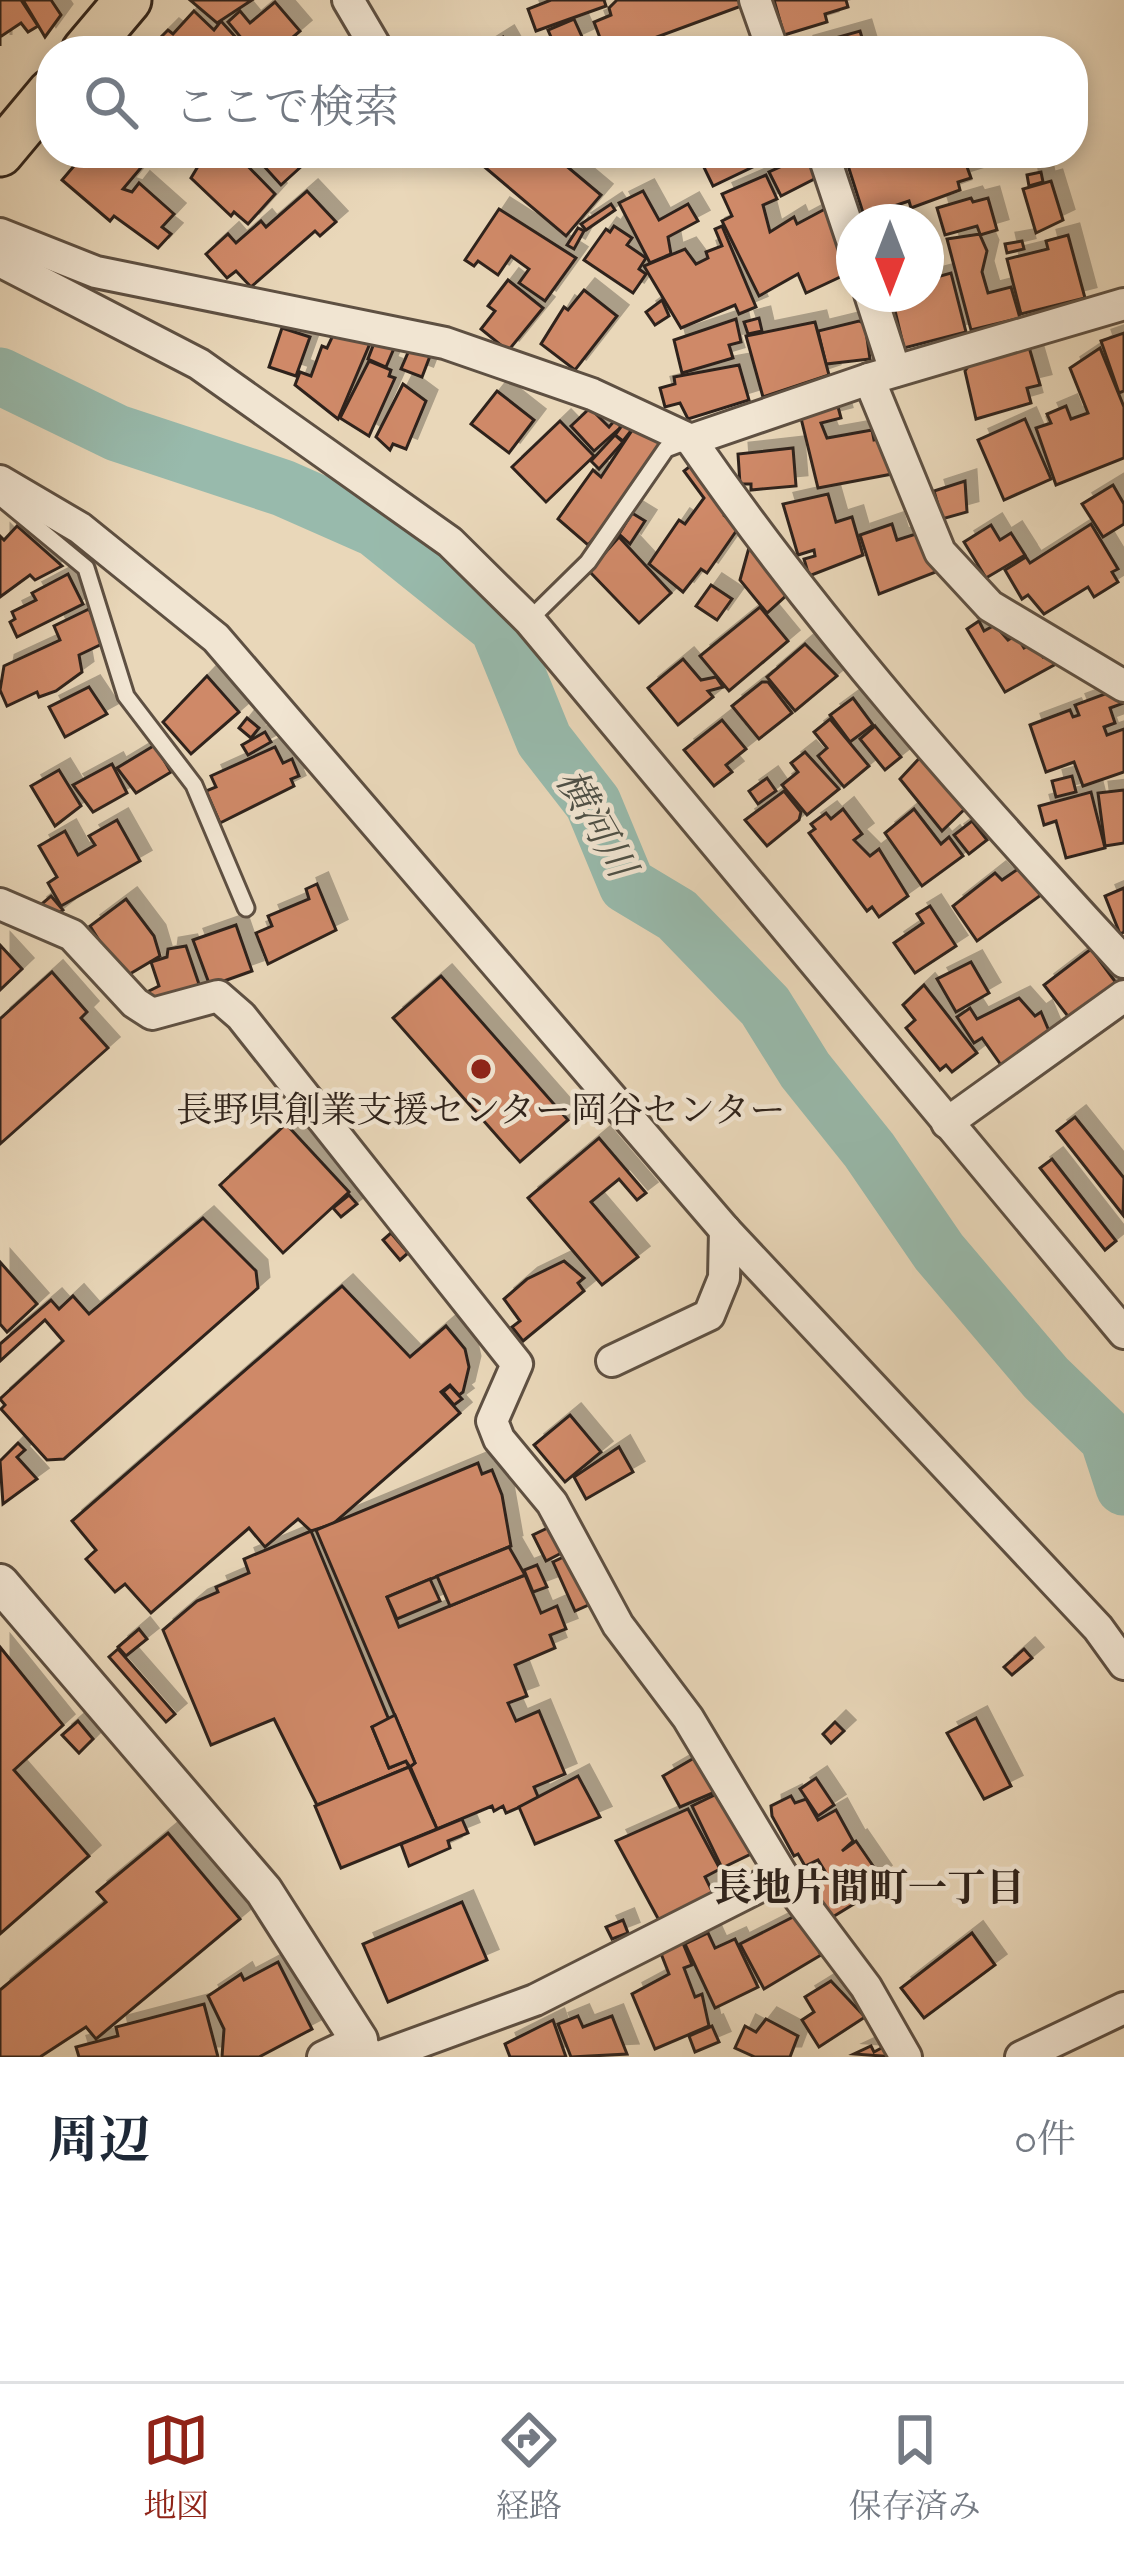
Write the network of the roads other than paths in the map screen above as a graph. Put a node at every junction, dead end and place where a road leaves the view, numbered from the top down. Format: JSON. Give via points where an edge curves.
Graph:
{"nodes":[{"id":1,"x":128,"y":0,"type":"edge"},
{"id":2,"x":348,"y":0,"type":"edge"},
{"id":3,"x":755,"y":0,"type":"edge"},
{"id":4,"x":98,"y":36,"type":"edge"},
{"id":5,"x":369,"y":36,"type":"edge"},
{"id":6,"x":766,"y":36,"type":"edge"},
{"id":7,"x":36,"y":110,"type":"edge"},
{"id":8,"x":0,"y":153,"type":"edge"},
{"id":9,"x":828,"y":168,"type":"edge"},
{"id":10,"x":840,"y":204,"type":"edge"},
{"id":11,"x":0,"y":234,"type":"edge"},
{"id":12,"x":0,"y":261,"type":"edge"},
{"id":13,"x":1124,"y":304,"type":"edge"},
{"id":14,"x":873,"y":312,"type":"edge"},
{"id":15,"x":882,"y":375,"type":"junction"},
{"id":16,"x":692,"y":440,"type":"junction"},
{"id":17,"x":0,"y":482,"type":"edge"},
{"id":18,"x":0,"y":497,"type":"edge"},
{"id":19,"x":529,"y":620,"type":"junction"},
{"id":20,"x":1124,"y":686,"type":"edge"},
{"id":21,"x":0,"y":904,"type":"edge"},
{"id":22,"x":246,"y":908,"type":"dead end"},
{"id":23,"x":1124,"y":962,"type":"edge"},
{"id":24,"x":1124,"y":996,"type":"edge"},
{"id":25,"x":947,"y":1123,"type":"junction"},
{"id":26,"x":725,"y":1230,"type":"junction"},
{"id":27,"x":1124,"y":1334,"type":"edge"},
{"id":28,"x":612,"y":1361,"type":"dead end"},
{"id":29,"x":0,"y":1583,"type":"edge"},
{"id":30,"x":1124,"y":1664,"type":"edge"},
{"id":31,"x":782,"y":1875,"type":"junction"},
{"id":32,"x":1124,"y":2008,"type":"edge"},
{"id":33,"x":369,"y":2051,"type":"edge"},
{"id":34,"x":323,"y":2057,"type":"edge"},
{"id":35,"x":907,"y":2057,"type":"edge"},
{"id":36,"x":1021,"y":2057,"type":"edge"}],
"edges":[{"from":1,"to":4,"type":"main road"},
{"from":2,"to":5,"type":"street"},
{"from":3,"to":6,"type":"street"},
{"from":7,"to":8,"type":"main road"},
{"from":9,"to":10,"type":"street"},
{"from":11,"to":16,"type":"street","via":[[96,272],[445,343],[592,394]]},
{"from":12,"to":19,"type":"street","via":[[199,364],[450,542]]},
{"from":13,"to":15,"type":"street"},
{"from":14,"to":15,"type":"street"},
{"from":15,"to":16,"type":"street"},
{"from":15,"to":20,"type":"street","via":[[940,552],[991,606]]},
{"from":16,"to":19,"type":"lane","via":[[666,449],[587,562]]},
{"from":16,"to":23,"type":"street","via":[[775,562]]},
{"from":17,"to":26,"type":"street","via":[[80,528],[216,638]]},
{"from":18,"to":22,"type":"lane","via":[[86,568],[126,696],[194,785]]},
{"from":19,"to":25,"type":"street"},
{"from":21,"to":31,"type":"street","via":[[72,935],[152,1014],[218,996],[241,1016],[517,1364],[492,1421],[499,1438],[552,1503],[618,1625],[688,1718]]},
{"from":24,"to":25,"type":"street"},
{"from":25,"to":27,"type":"street"},
{"from":26,"to":28,"type":"street","via":[[724,1278],[709,1315]]},
{"from":26,"to":30,"type":"street"},
{"from":29,"to":33,"type":"street","via":[[264,1892]]},
{"from":31,"to":33,"type":"street","via":[[535,2000]]},
{"from":31,"to":35,"type":"street"},
{"from":32,"to":36,"type":"street"},
{"from":33,"to":34,"type":"street"}]}
